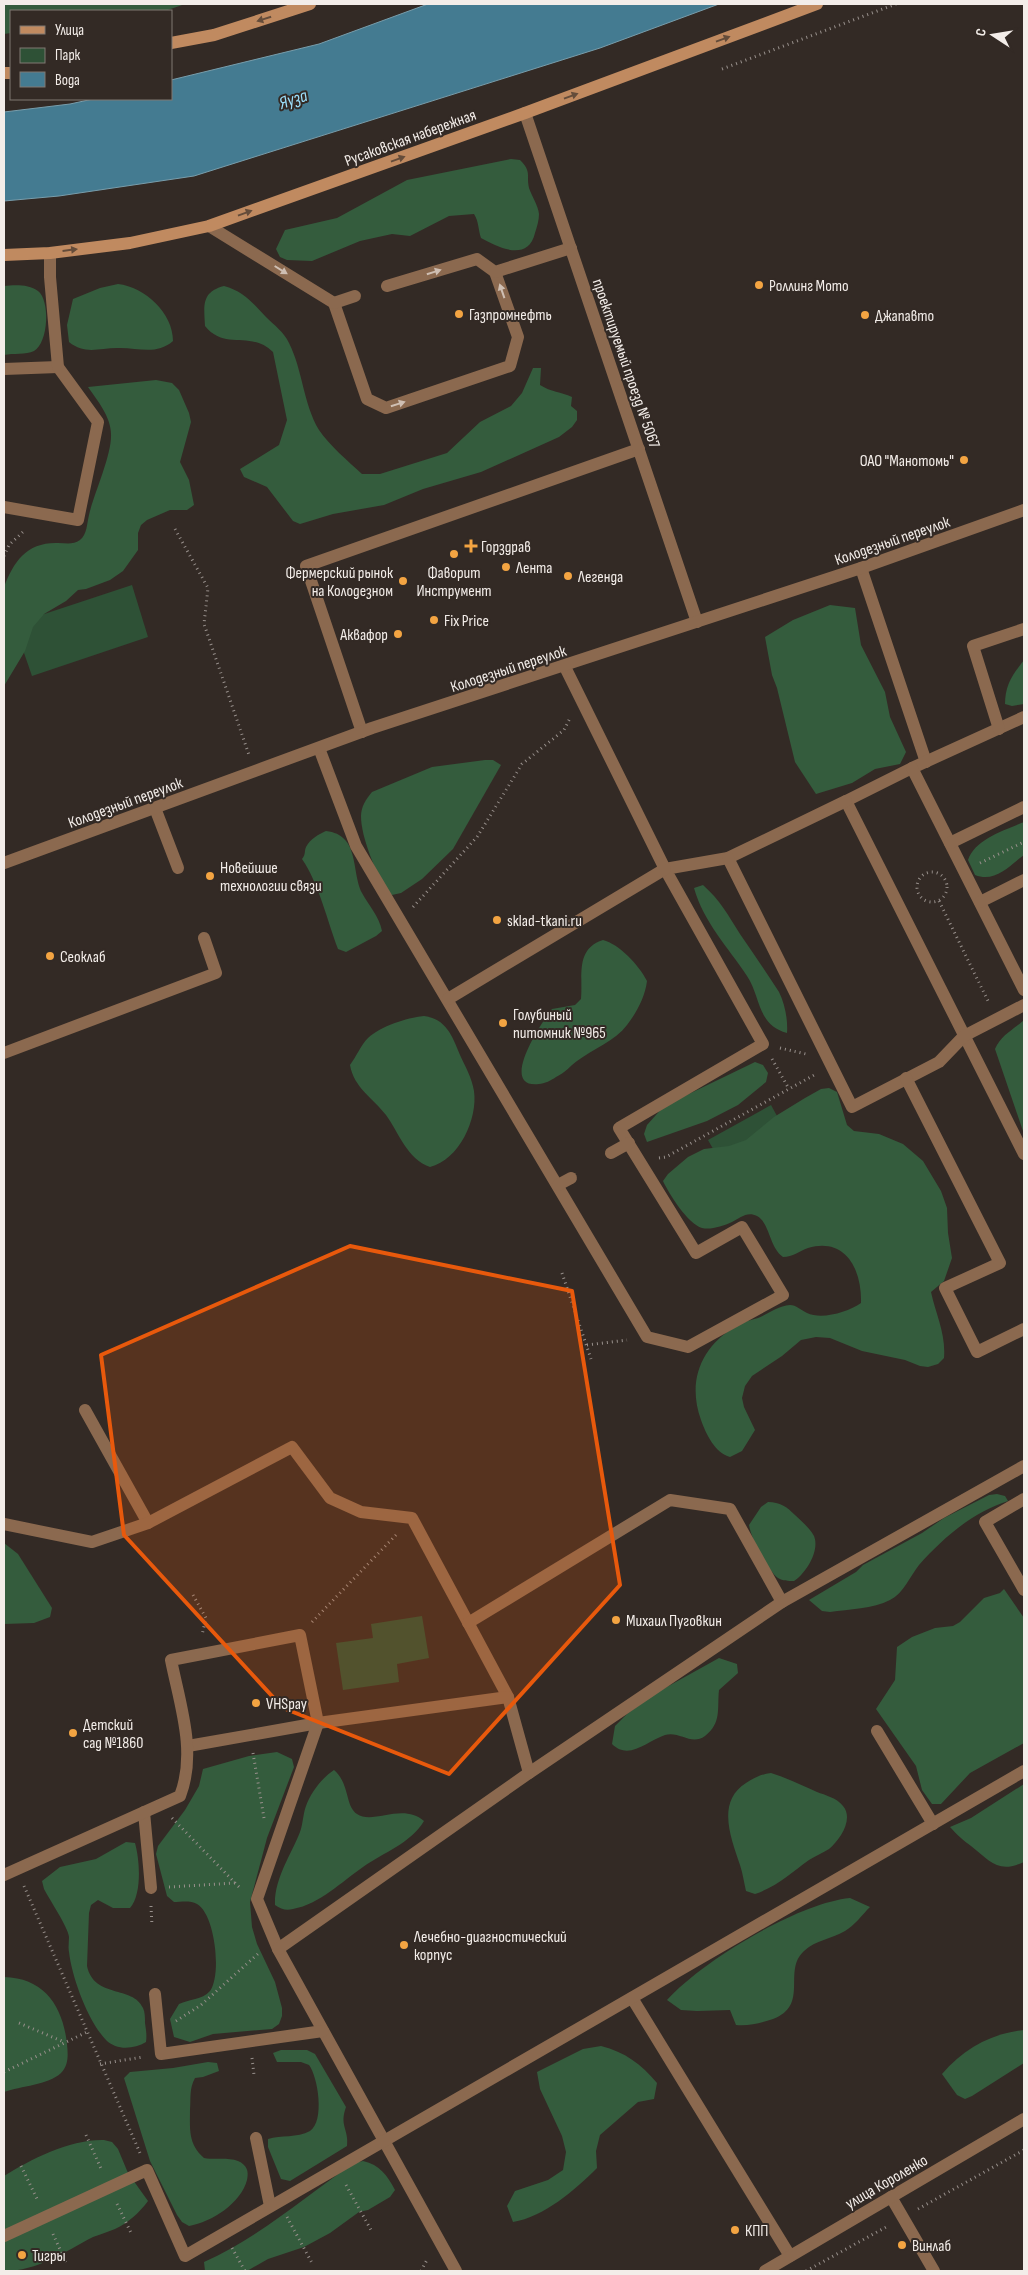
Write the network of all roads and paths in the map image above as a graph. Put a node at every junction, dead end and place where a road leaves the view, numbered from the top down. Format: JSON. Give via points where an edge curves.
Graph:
{"nodes":[{"id":1,"x":310,"y":4,"type":"edge"},
{"id":2,"x":816,"y":4,"type":"edge"},
{"id":3,"x":896,"y":4,"type":"edge"},
{"id":4,"x":172,"y":43,"type":"edge"},
{"id":5,"x":722,"y":69,"type":"dead end"},
{"id":6,"x":525,"y":113,"type":"junction"},
{"id":7,"x":209,"y":226,"type":"junction"},
{"id":8,"x":571,"y":248,"type":"junction"},
{"id":9,"x":50,"y":253,"type":"junction"},
{"id":10,"x":4,"y":255,"type":"edge"},
{"id":11,"x":495,"y":272,"type":"junction"},
{"id":12,"x":387,"y":286,"type":"dead end"},
{"id":13,"x":355,"y":296,"type":"dead end"},
{"id":14,"x":334,"y":303,"type":"junction"},
{"id":15,"x":58,"y":367,"type":"junction"},
{"id":16,"x":4,"y":369,"type":"edge"},
{"id":17,"x":639,"y":449,"type":"junction"},
{"id":18,"x":4,"y":507,"type":"edge"},
{"id":19,"x":1024,"y":510,"type":"edge"},
{"id":20,"x":55,"y":516,"type":"junction"},
{"id":21,"x":175,"y":529,"type":"dead end"},
{"id":22,"x":4,"y":556,"type":"edge"},
{"id":23,"x":861,"y":568,"type":"junction"},
{"id":24,"x":697,"y":622,"type":"junction"},
{"id":25,"x":1024,"y":629,"type":"edge"},
{"id":26,"x":565,"y":667,"type":"junction"},
{"id":27,"x":581,"y":698,"type":"junction"},
{"id":28,"x":1024,"y":717,"type":"edge"},
{"id":29,"x":999,"y":729,"type":"junction"},
{"id":30,"x":362,"y":732,"type":"junction"},
{"id":31,"x":319,"y":748,"type":"junction"},
{"id":32,"x":250,"y":756,"type":"dead end"},
{"id":33,"x":926,"y":762,"type":"junction"},
{"id":34,"x":912,"y":768,"type":"junction"},
{"id":35,"x":846,"y":801,"type":"junction"},
{"id":36,"x":1024,"y":807,"type":"edge"},
{"id":37,"x":155,"y":808,"type":"junction"},
{"id":38,"x":1024,"y":842,"type":"edge"},
{"id":39,"x":950,"y":843,"type":"junction"},
{"id":40,"x":728,"y":858,"type":"junction"},
{"id":41,"x":4,"y":863,"type":"edge"},
{"id":42,"x":178,"y":868,"type":"dead end"},
{"id":43,"x":665,"y":869,"type":"junction"},
{"id":44,"x":964,"y":871,"type":"junction"},
{"id":45,"x":946,"y":880,"type":"junction"},
{"id":46,"x":1024,"y":880,"type":"edge"},
{"id":47,"x":939,"y":901,"type":"junction"},
{"id":48,"x":980,"y":902,"type":"junction"},
{"id":49,"x":401,"y":921,"type":"junction"},
{"id":50,"x":204,"y":938,"type":"dead end"},
{"id":51,"x":1024,"y":990,"type":"edge"},
{"id":52,"x":448,"y":999,"type":"junction"},
{"id":53,"x":1024,"y":1005,"type":"edge"},
{"id":54,"x":997,"y":1019,"type":"junction"},
{"id":55,"x":964,"y":1036,"type":"junction"},
{"id":56,"x":763,"y":1044,"type":"junction"},
{"id":57,"x":4,"y":1053,"type":"edge"},
{"id":58,"x":830,"y":1063,"type":"junction"},
{"id":59,"x":906,"y":1078,"type":"junction"},
{"id":60,"x":789,"y":1089,"type":"junction"},
{"id":61,"x":629,"y":1142,"type":"junction"},
{"id":62,"x":611,"y":1153,"type":"dead end"},
{"id":63,"x":1024,"y":1154,"type":"edge"},
{"id":64,"x":666,"y":1157,"type":"dead end"},
{"id":65,"x":571,"y":1178,"type":"dead end"},
{"id":66,"x":558,"y":1185,"type":"junction"},
{"id":67,"x":562,"y":1273,"type":"dead end"},
{"id":68,"x":1024,"y":1329,"type":"edge"},
{"id":69,"x":647,"y":1337,"type":"junction"},
{"id":70,"x":587,"y":1345,"type":"junction"},
{"id":71,"x":591,"y":1359,"type":"dead end"},
{"id":72,"x":85,"y":1410,"type":"dead end"},
{"id":73,"x":1024,"y":1466,"type":"edge"},
{"id":74,"x":1024,"y":1499,"type":"edge"},
{"id":75,"x":412,"y":1518,"type":"junction"},
{"id":76,"x":148,"y":1523,"type":"junction"},
{"id":77,"x":4,"y":1524,"type":"edge"},
{"id":78,"x":1024,"y":1590,"type":"edge"},
{"id":79,"x":193,"y":1595,"type":"dead end"},
{"id":80,"x":782,"y":1602,"type":"junction"},
{"id":81,"x":206,"y":1618,"type":"dead end"},
{"id":82,"x":468,"y":1623,"type":"junction"},
{"id":83,"x":300,"y":1635,"type":"junction"},
{"id":84,"x":508,"y":1697,"type":"junction"},
{"id":85,"x":318,"y":1723,"type":"junction"},
{"id":86,"x":877,"y":1731,"type":"dead end"},
{"id":87,"x":250,"y":1734,"type":"junction"},
{"id":88,"x":188,"y":1746,"type":"junction"},
{"id":89,"x":1024,"y":1771,"type":"edge"},
{"id":90,"x":529,"y":1773,"type":"junction"},
{"id":91,"x":159,"y":1805,"type":"junction"},
{"id":92,"x":144,"y":1812,"type":"junction"},
{"id":93,"x":933,"y":1824,"type":"junction"},
{"id":94,"x":265,"y":1826,"type":"dead end"},
{"id":95,"x":17,"y":1870,"type":"junction"},
{"id":96,"x":4,"y":1875,"type":"edge"},
{"id":97,"x":236,"y":1883,"type":"junction"},
{"id":98,"x":151,"y":1888,"type":"joint"},
{"id":99,"x":261,"y":1908,"type":"junction"},
{"id":100,"x":276,"y":1944,"type":"junction"},
{"id":101,"x":154,"y":1994,"type":"dead end"},
{"id":102,"x":632,"y":1998,"type":"junction"},
{"id":103,"x":19,"y":2023,"type":"dead end"},
{"id":104,"x":323,"y":2031,"type":"junction"},
{"id":105,"x":87,"y":2032,"type":"junction"},
{"id":106,"x":159,"y":2033,"type":"junction"},
{"id":107,"x":65,"y":2043,"type":"junction"},
{"id":108,"x":161,"y":2054,"type":"junction"},
{"id":109,"x":100,"y":2064,"type":"junction"},
{"id":110,"x":4,"y":2072,"type":"edge"},
{"id":111,"x":1024,"y":2119,"type":"edge"},
{"id":112,"x":256,"y":2138,"type":"dead end"},
{"id":113,"x":384,"y":2141,"type":"junction"},
{"id":114,"x":336,"y":2168,"type":"junction"},
{"id":115,"x":147,"y":2170,"type":"junction"},
{"id":116,"x":891,"y":2197,"type":"junction"},
{"id":117,"x":274,"y":2204,"type":"junction"},
{"id":118,"x":371,"y":2230,"type":"dead end"},
{"id":119,"x":224,"y":2233,"type":"junction"},
{"id":120,"x":4,"y":2236,"type":"edge"},
{"id":121,"x":790,"y":2256,"type":"junction"},
{"id":122,"x":312,"y":2263,"type":"dead end"},
{"id":123,"x":245,"y":2271,"type":"edge"},
{"id":124,"x":456,"y":2271,"type":"edge"},
{"id":125,"x":765,"y":2271,"type":"edge"},
{"id":126,"x":934,"y":2271,"type":"edge"}],
"edges":[{"from":1,"to":4,"type":"main road","one_way":true,"via":[[214,35]]},
{"from":6,"to":2,"type":"main road","name":"Русаковская набережная","one_way":true},
{"from":3,"to":5,"type":"path"},
{"from":7,"to":6,"type":"main road","name":"Русаковская набережная","one_way":true},
{"from":6,"to":8,"type":"street","name":"проектируемый проезд № 5067"},
{"from":9,"to":7,"type":"main road","name":"Русаковская набережная","one_way":true,"via":[[130,243]]},
{"from":7,"to":14,"type":"street","one_way":true},
{"from":8,"to":11,"type":"street"},
{"from":8,"to":17,"type":"street","name":"проектируемый проезд № 5067"},
{"from":9,"to":10,"type":"main road","name":"Русаковская набережная"},
{"from":9,"to":15,"type":"street"},
{"from":12,"to":11,"type":"street","one_way":true,"via":[[477,259]]},
{"from":14,"to":11,"type":"street","one_way":true,"via":[[367,399],[386,408],[510,366],[518,337]]},
{"from":13,"to":14,"type":"street"},
{"from":15,"to":16,"type":"street"},
{"from":15,"to":20,"type":"street","via":[[98,422],[78,520]]},
{"from":17,"to":24,"type":"street","name":"проектируемый проезд № 5067"},
{"from":17,"to":30,"type":"street","via":[[306,566]]},
{"from":18,"to":20,"type":"street"},
{"from":19,"to":23,"type":"street","name":"Колодезный переулок"},
{"from":20,"to":22,"type":"path","via":[[28,528],[9,545]]},
{"from":21,"to":32,"type":"path","via":[[208,588],[204,624]]},
{"from":23,"to":24,"type":"street","name":"Колодезный переулок"},
{"from":23,"to":33,"type":"street"},
{"from":24,"to":26,"type":"street","name":"Колодезный переулок"},
{"from":25,"to":29,"type":"street","via":[[973,646]]},
{"from":26,"to":27,"type":"street"},
{"from":26,"to":30,"type":"street","name":"Колодезный переулок"},
{"from":27,"to":43,"type":"street"},
{"from":27,"to":49,"type":"path","via":[[564,730],[522,764],[477,837]]},
{"from":28,"to":29,"type":"street"},
{"from":29,"to":33,"type":"street"},
{"from":30,"to":31,"type":"street","name":"Колодезный переулок"},
{"from":31,"to":37,"type":"street","name":"Колодезный переулок"},
{"from":31,"to":49,"type":"street","via":[[356,846]]},
{"from":33,"to":34,"type":"street"},
{"from":34,"to":35,"type":"street"},
{"from":34,"to":39,"type":"street"},
{"from":35,"to":40,"type":"street"},
{"from":35,"to":55,"type":"street"},
{"from":36,"to":39,"type":"street"},
{"from":37,"to":41,"type":"street","name":"Колодезный переулок"},
{"from":37,"to":42,"type":"street"},
{"from":38,"to":44,"type":"path"},
{"from":39,"to":44,"type":"street"},
{"from":40,"to":43,"type":"street"},
{"from":40,"to":58,"type":"street"},
{"from":43,"to":52,"type":"street"},
{"from":43,"to":56,"type":"street"},
{"from":44,"to":45,"type":"path"},
{"from":44,"to":48,"type":"street"},
{"from":45,"to":47,"type":"path","via":[[947,890]]},
{"from":45,"to":47,"type":"path","via":[[938,872],[931,871],[924,873],[916,884],[920,897],[925,901]]},
{"from":46,"to":48,"type":"street"},
{"from":47,"to":54,"type":"path"},
{"from":48,"to":51,"type":"street"},
{"from":49,"to":52,"type":"street"},
{"from":50,"to":57,"type":"street","via":[[216,973]]},
{"from":52,"to":66,"type":"street"},
{"from":53,"to":54,"type":"street"},
{"from":54,"to":55,"type":"street"},
{"from":55,"to":59,"type":"street","via":[[938,1062]]},
{"from":55,"to":63,"type":"street"},
{"from":56,"to":58,"type":"path"},
{"from":56,"to":60,"type":"path"},
{"from":56,"to":61,"type":"street","via":[[620,1128]]},
{"from":58,"to":59,"type":"street","via":[[852,1107]]},
{"from":58,"to":60,"type":"path"},
{"from":59,"to":68,"type":"street","via":[[1000,1263],[945,1288],[977,1352]]},
{"from":60,"to":64,"type":"path"},
{"from":61,"to":62,"type":"street"},
{"from":61,"to":69,"type":"street","via":[[696,1253],[742,1227],[783,1294],[688,1347]]},
{"from":65,"to":66,"type":"street"},
{"from":66,"to":69,"type":"street"},
{"from":67,"to":70,"type":"path"},
{"from":69,"to":70,"type":"path"},
{"from":70,"to":71,"type":"path"},
{"from":72,"to":76,"type":"street"},
{"from":73,"to":80,"type":"street"},
{"from":74,"to":78,"type":"street","via":[[985,1522]]},
{"from":75,"to":76,"type":"street","via":[[361,1512],[330,1498],[292,1446]]},
{"from":75,"to":82,"type":"street"},
{"from":75,"to":83,"type":"path"},
{"from":76,"to":77,"type":"street","via":[[92,1542]]},
{"from":79,"to":81,"type":"path"},
{"from":80,"to":82,"type":"street","via":[[730,1509],[670,1500]]},
{"from":80,"to":90,"type":"street"},
{"from":82,"to":84,"type":"street"},
{"from":83,"to":85,"type":"street"},
{"from":83,"to":88,"type":"street","via":[[171,1660]]},
{"from":84,"to":85,"type":"street"},
{"from":84,"to":90,"type":"street"},
{"from":85,"to":87,"type":"street"},
{"from":85,"to":99,"type":"street","via":[[258,1899]]},
{"from":86,"to":93,"type":"street"},
{"from":87,"to":88,"type":"street"},
{"from":87,"to":94,"type":"path"},
{"from":88,"to":91,"type":"street","via":[[185,1784],[180,1796]]},
{"from":89,"to":93,"type":"street"},
{"from":90,"to":100,"type":"street"},
{"from":91,"to":92,"type":"street"},
{"from":91,"to":97,"type":"path"},
{"from":92,"to":95,"type":"street"},
{"from":92,"to":98,"type":"street"},
{"from":93,"to":102,"type":"street"},
{"from":95,"to":96,"type":"street"},
{"from":95,"to":105,"type":"path"},
{"from":97,"to":98,"type":"path"},
{"from":97,"to":99,"type":"path"},
{"from":99,"to":100,"type":"street"},
{"from":100,"to":104,"type":"street"},
{"from":100,"to":106,"type":"path","via":[[201,2005]]},
{"from":101,"to":106,"type":"street"},
{"from":102,"to":113,"type":"street"},
{"from":102,"to":121,"type":"street"},
{"from":103,"to":107,"type":"path"},
{"from":104,"to":108,"type":"street"},
{"from":104,"to":113,"type":"street"},
{"from":105,"to":107,"type":"path"},
{"from":105,"to":109,"type":"path"},
{"from":106,"to":108,"type":"street"},
{"from":107,"to":110,"type":"path"},
{"from":108,"to":109,"type":"path"},
{"from":109,"to":115,"type":"path"},
{"from":111,"to":116,"type":"street","name":"улица Короленко"},
{"from":112,"to":117,"type":"street"},
{"from":113,"to":114,"type":"street"},
{"from":113,"to":124,"type":"street"},
{"from":114,"to":117,"type":"street"},
{"from":114,"to":118,"type":"path"},
{"from":115,"to":119,"type":"street","via":[[185,2256]]},
{"from":115,"to":120,"type":"street"},
{"from":116,"to":121,"type":"street","name":"улица Короленко"},
{"from":116,"to":126,"type":"street"},
{"from":117,"to":119,"type":"street"},
{"from":117,"to":122,"type":"path"},
{"from":119,"to":123,"type":"path"},
{"from":121,"to":125,"type":"street","name":"улица Короленко"}]}
